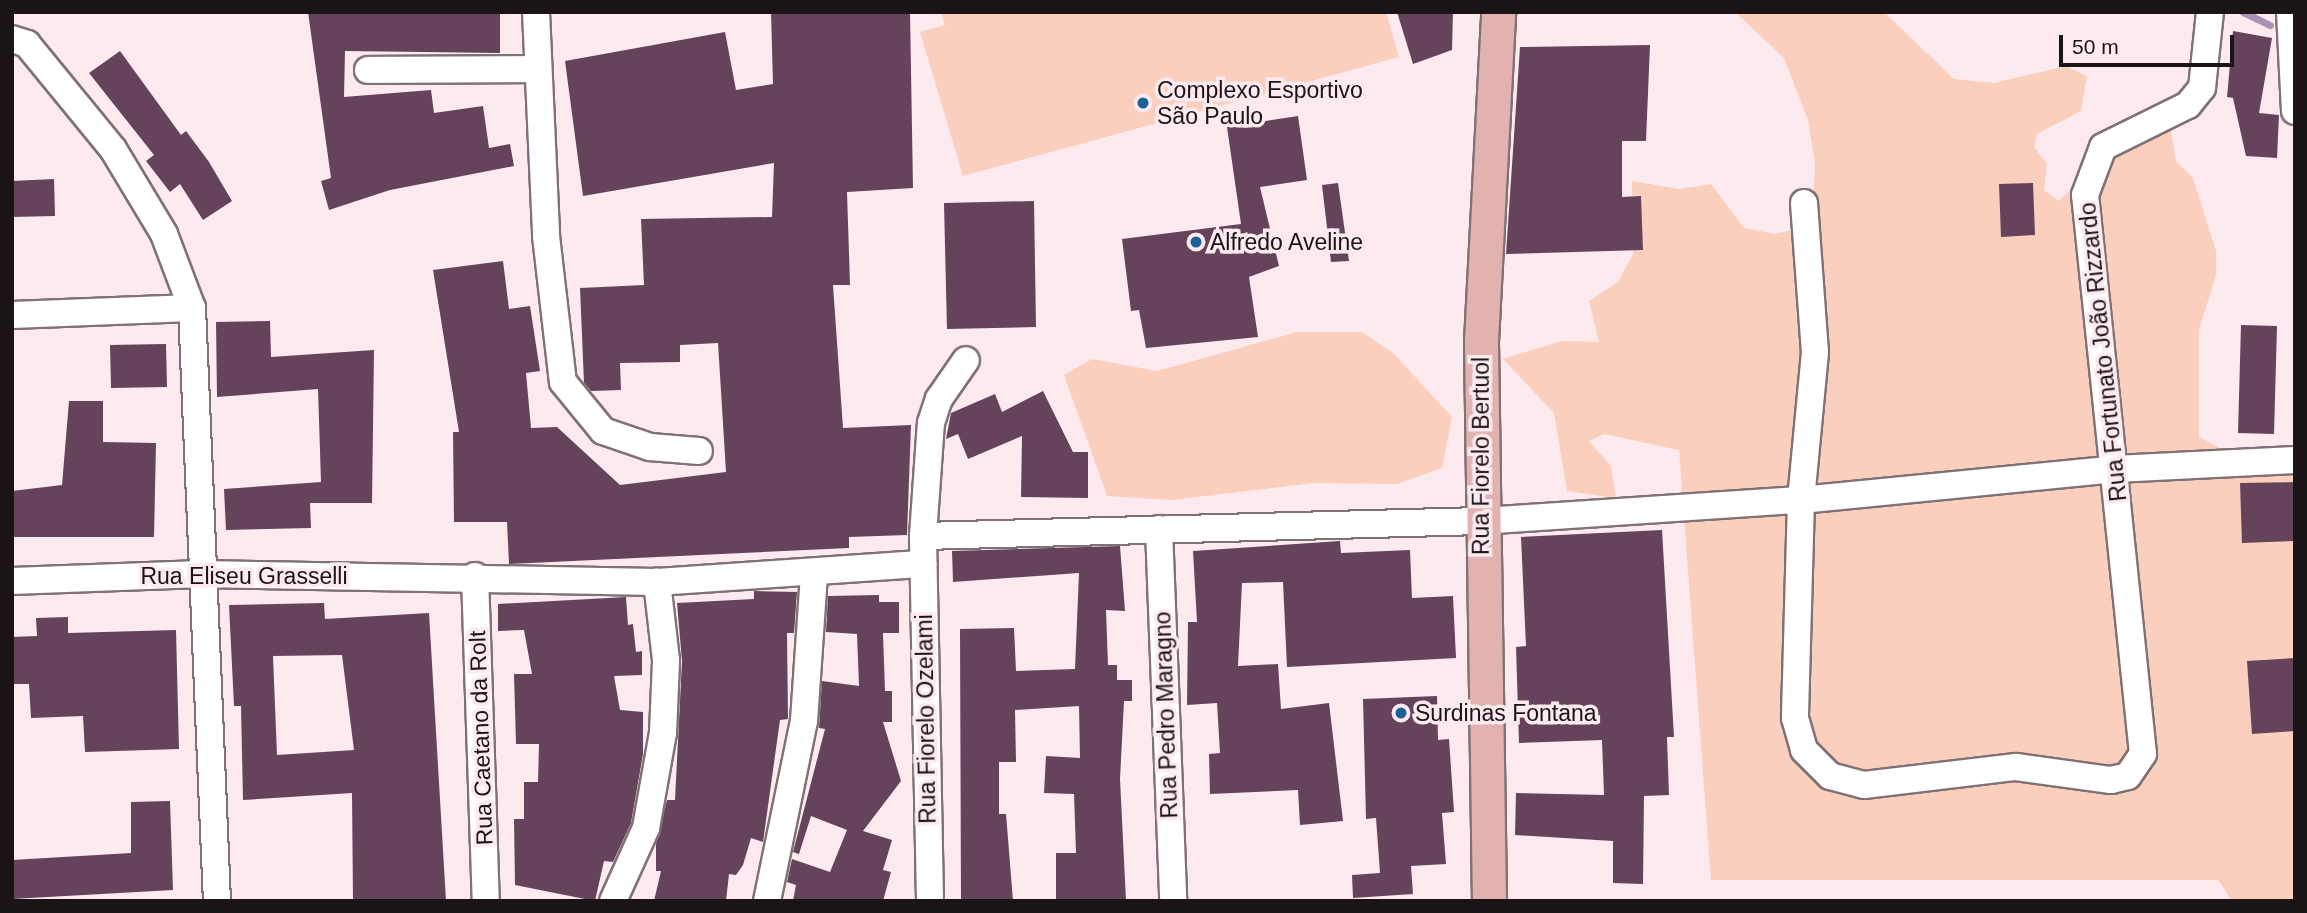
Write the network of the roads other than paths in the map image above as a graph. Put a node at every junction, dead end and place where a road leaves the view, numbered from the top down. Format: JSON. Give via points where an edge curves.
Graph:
{"nodes":[{"id":1,"x":536,"y":12,"type":"edge"},
{"id":2,"x":1498,"y":12,"type":"edge"},
{"id":3,"x":2210,"y":12,"type":"edge"},
{"id":4,"x":2290,"y":12,"type":"edge"},
{"id":5,"x":12,"y":39,"type":"edge"},
{"id":6,"x":537,"y":69,"type":"junction"},
{"id":7,"x":368,"y":70,"type":"dead end"},
{"id":8,"x":2295,"y":110,"type":"edge"},
{"id":9,"x":1804,"y":203,"type":"dead end"},
{"id":10,"x":192,"y":308,"type":"junction"},
{"id":11,"x":12,"y":315,"type":"edge"},
{"id":12,"x":966,"y":360,"type":"dead end"},
{"id":13,"x":699,"y":451,"type":"dead end"},
{"id":14,"x":2295,"y":460,"type":"edge"},
{"id":15,"x":2115,"y":469,"type":"junction"},
{"id":16,"x":1801,"y":500,"type":"junction"},
{"id":17,"x":1481,"y":521,"type":"junction"},
{"id":18,"x":1159,"y":529,"type":"junction"},
{"id":19,"x":923,"y":536,"type":"junction"},
{"id":20,"x":923,"y":564,"type":"junction"},
{"id":21,"x":814,"y":573,"type":"junction"},
{"id":22,"x":201,"y":574,"type":"junction"},
{"id":23,"x":475,"y":576,"type":"junction"},
{"id":24,"x":12,"y":581,"type":"edge"},
{"id":25,"x":657,"y":582,"type":"junction"},
{"id":26,"x":217,"y":901,"type":"edge"},
{"id":27,"x":486,"y":901,"type":"edge"},
{"id":28,"x":613,"y":901,"type":"edge"},
{"id":29,"x":767,"y":901,"type":"edge"},
{"id":30,"x":930,"y":901,"type":"edge"},
{"id":31,"x":1173,"y":901,"type":"edge"},
{"id":32,"x":1489,"y":901,"type":"edge"}],
"edges":[{"from":1,"to":6,"type":"street"},
{"from":2,"to":17,"type":"main road","name":"Rua Fiorelo Bertuol","via":[[1486,178]]},
{"from":3,"to":15,"type":"street","name":"Rua Fortunato João Rizzardo","via":[[2202,88],[2188,105],[2103,147],[2085,195]]},
{"from":4,"to":8,"type":"street"},
{"from":5,"to":10,"type":"street","via":[[27,44],[113,149],[164,234]]},
{"from":6,"to":7,"type":"street"},
{"from":6,"to":13,"type":"street","via":[[563,382],[603,431],[650,447]]},
{"from":9,"to":16,"type":"street","via":[[1815,352]]},
{"from":10,"to":11,"type":"street"},
{"from":10,"to":22,"type":"street"},
{"from":12,"to":19,"type":"street","name":"Rua Fiorelo Ozelami","via":[[931,423]]},
{"from":14,"to":15,"type":"street"},
{"from":15,"to":16,"type":"street"},
{"from":15,"to":16,"type":"street","name":"Rua Fortunato João Rizzardo","via":[[2143,754],[2128,776],[2111,780],[2016,767],[1864,785],[1830,776],[1804,750],[1795,718]]},
{"from":16,"to":17,"type":"street"},
{"from":17,"to":18,"type":"street"},
{"from":17,"to":32,"type":"main road","name":"Rua Fiorelo Bertuol"},
{"from":18,"to":19,"type":"street"},
{"from":18,"to":31,"type":"street","name":"Rua Pedro Maragno"},
{"from":19,"to":20,"type":"street","name":"Rua Fiorelo Ozelami"},
{"from":20,"to":21,"type":"street","name":"Rua Eliseu Grasselli"},
{"from":20,"to":30,"type":"street","name":"Rua Fiorelo Ozelami"},
{"from":21,"to":25,"type":"street","name":"Rua Eliseu Grasselli"},
{"from":21,"to":29,"type":"street","via":[[804,721]]},
{"from":22,"to":23,"type":"street","name":"Rua Eliseu Grasselli"},
{"from":22,"to":24,"type":"street","name":"Rua Eliseu Grasselli"},
{"from":22,"to":26,"type":"street"},
{"from":23,"to":25,"type":"street","name":"Rua Eliseu Grasselli"},
{"from":23,"to":27,"type":"street","name":"Rua Caetano da Rolt"},
{"from":25,"to":28,"type":"street","via":[[666,660],[663,733],[646,828]]}]}
